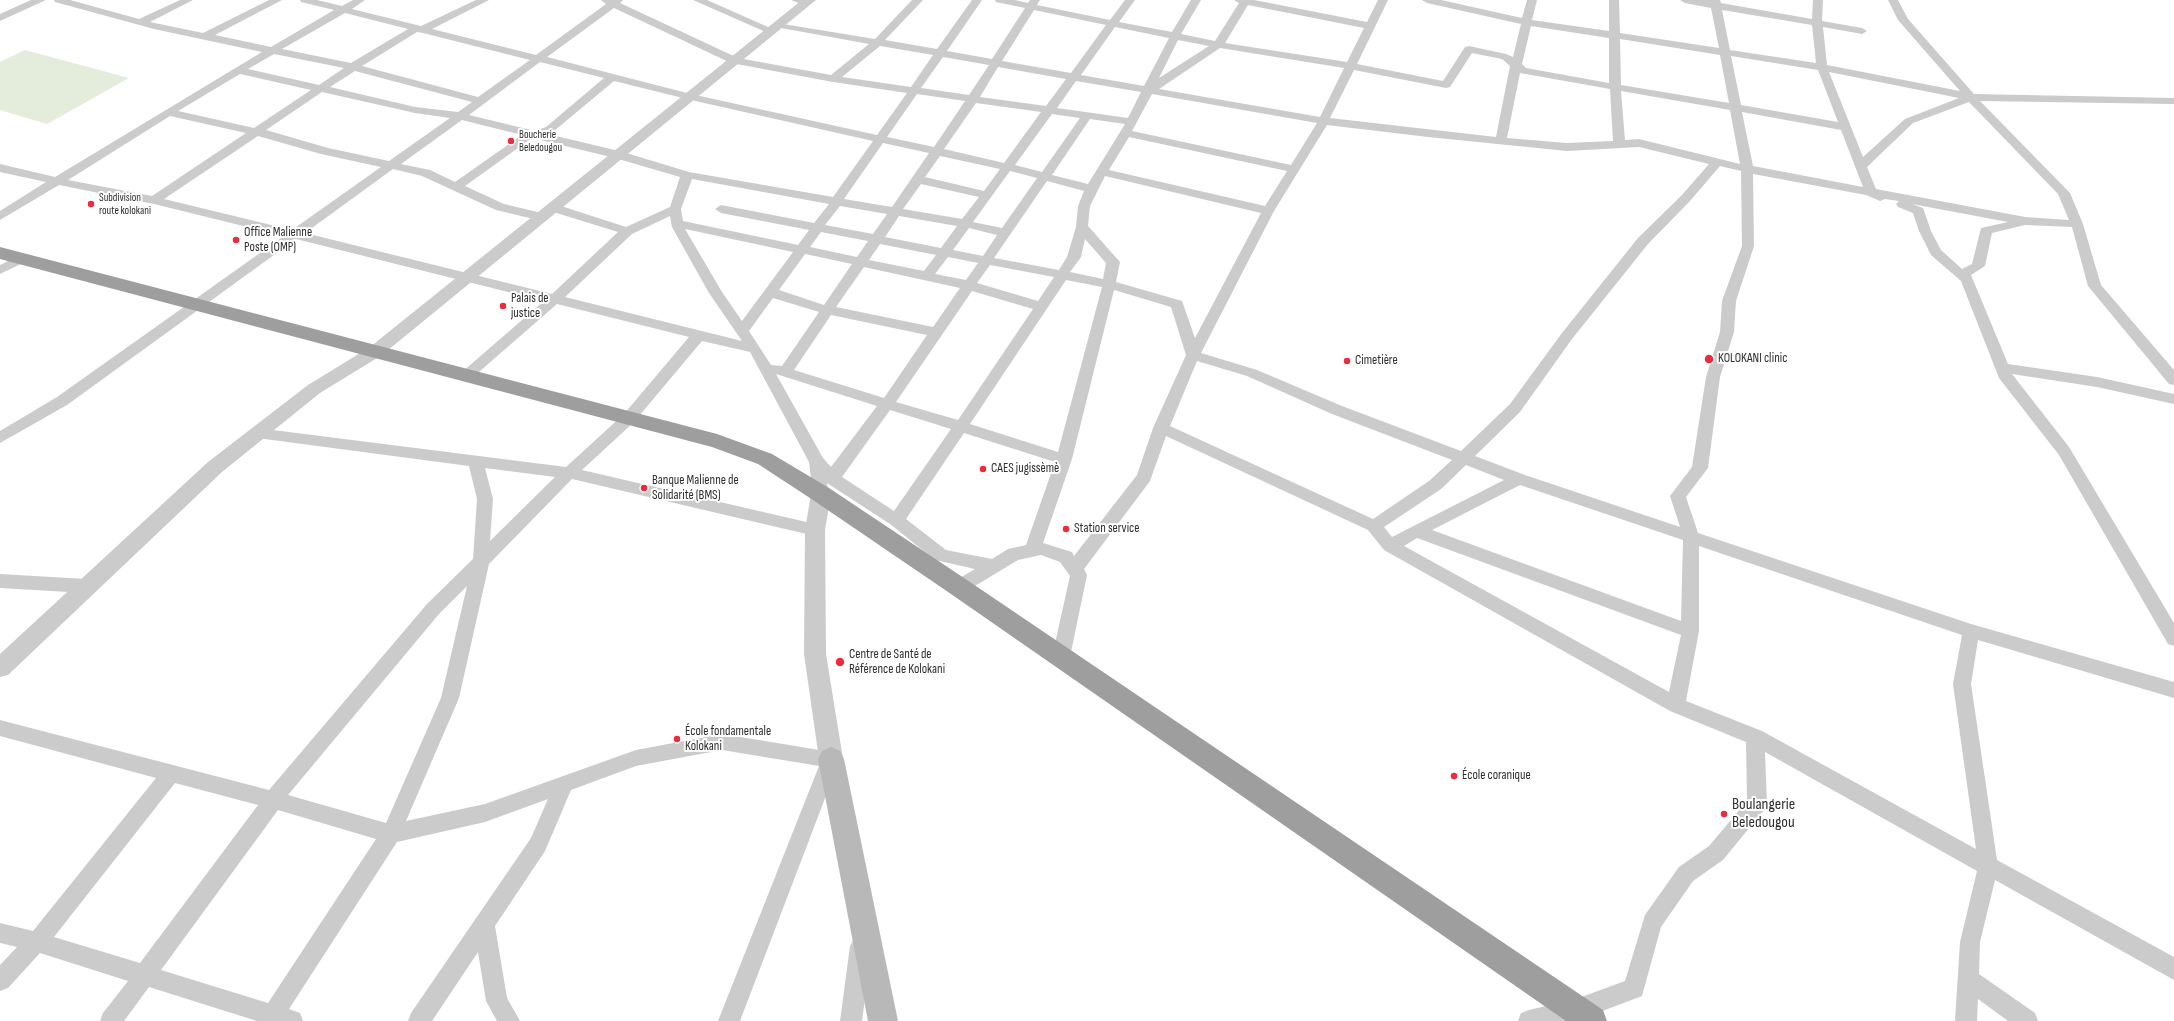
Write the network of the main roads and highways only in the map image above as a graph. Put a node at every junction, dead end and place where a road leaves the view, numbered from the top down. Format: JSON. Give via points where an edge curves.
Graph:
{"nodes":[{"id":1,"x":0,"y":253,"type":"edge"},
{"id":2,"x":831,"y":759,"type":"road end"},
{"id":3,"x":1584,"y":1015,"type":"edge"},
{"id":4,"x":883,"y":1021,"type":"edge"}],
"edges":[{"from":1,"to":3,"type":"highway","via":[[717,441],[826,486],[959,587]]},
{"from":2,"to":4,"type":"main road"}]}
